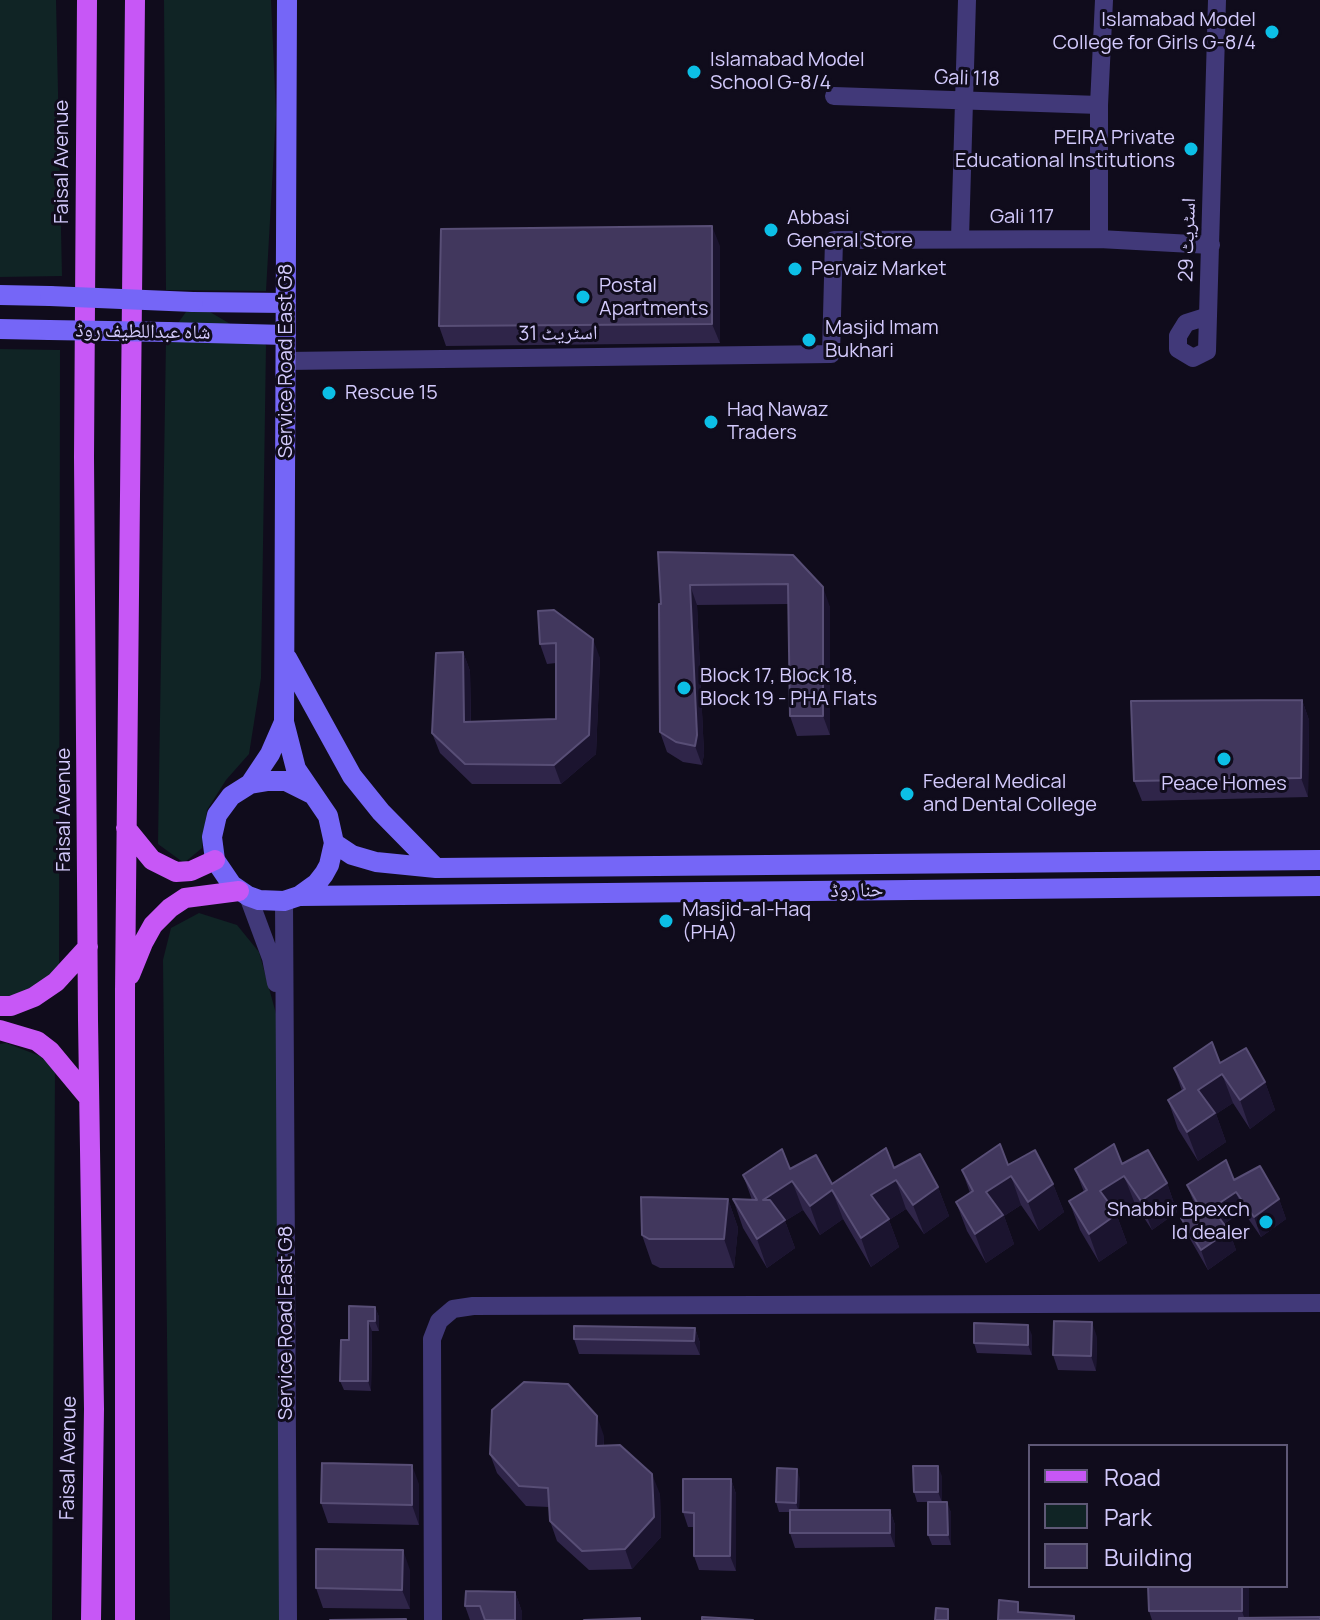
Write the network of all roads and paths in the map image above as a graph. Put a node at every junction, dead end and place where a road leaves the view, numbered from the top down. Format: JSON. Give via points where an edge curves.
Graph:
{"nodes":[{"id":1,"x":87,"y":0,"type":"edge"},
{"id":2,"x":135,"y":0,"type":"edge"},
{"id":3,"x":287,"y":0,"type":"edge"},
{"id":4,"x":967,"y":0,"type":"edge"},
{"id":5,"x":1104,"y":0,"type":"edge"},
{"id":6,"x":1217,"y":0,"type":"edge"},
{"id":7,"x":834,"y":96,"type":"dead end"},
{"id":8,"x":962,"y":100,"type":"junction"},
{"id":9,"x":1099,"y":105,"type":"junction"},
{"id":10,"x":960,"y":238,"type":"junction"},
{"id":11,"x":1099,"y":239,"type":"junction"},
{"id":12,"x":1211,"y":245,"type":"junction"},
{"id":13,"x":0,"y":295,"type":"edge"},
{"id":14,"x":286,"y":303,"type":"junction"},
{"id":15,"x":1205,"y":317,"type":"dead end"},
{"id":16,"x":0,"y":329,"type":"edge"},
{"id":17,"x":286,"y":335,"type":"junction"},
{"id":18,"x":831,"y":354,"type":"joint"},
{"id":19,"x":286,"y":361,"type":"junction"},
{"id":20,"x":285,"y":655,"type":"junction"},
{"id":21,"x":284,"y":722,"type":"junction"},
{"id":22,"x":250,"y":784,"type":"junction"},
{"id":23,"x":312,"y":794,"type":"junction"},
{"id":24,"x":126,"y":828,"type":"junction"},
{"id":25,"x":334,"y":843,"type":"junction"},
{"id":26,"x":215,"y":860,"type":"junction"},
{"id":27,"x":1320,"y":860,"type":"edge"},
{"id":28,"x":960,"y":863,"type":"junction"},
{"id":29,"x":436,"y":868,"type":"junction"},
{"id":30,"x":1320,"y":886,"type":"edge"},
{"id":31,"x":959,"y":890,"type":"junction"},
{"id":32,"x":244,"y":894,"type":"junction"},
{"id":33,"x":292,"y":898,"type":"junction"},
{"id":34,"x":88,"y":947,"type":"junction"},
{"id":35,"x":125,"y":991,"type":"junction"},
{"id":36,"x":0,"y":1006,"type":"edge"},
{"id":37,"x":284,"y":1025,"type":"junction"},
{"id":38,"x":0,"y":1030,"type":"edge"},
{"id":39,"x":89,"y":1098,"type":"junction"},
{"id":40,"x":1320,"y":1303,"type":"edge"},
{"id":41,"x":91,"y":1620,"type":"edge"},
{"id":42,"x":125,"y":1620,"type":"edge"},
{"id":43,"x":288,"y":1620,"type":"edge"},
{"id":44,"x":433,"y":1620,"type":"edge"}],
"edges":[{"from":1,"to":34,"type":"main road","name":"Faisal Avenue"},
{"from":2,"to":24,"type":"main road"},
{"from":3,"to":14,"type":"street","name":"Service Road East G8"},
{"from":4,"to":8,"type":"street"},
{"from":5,"to":9,"type":"street"},
{"from":6,"to":12,"type":"street","name":"اسٹریٹ 29"},
{"from":7,"to":8,"type":"street","name":"Gali 118"},
{"from":8,"to":9,"type":"street","name":"Gali 118"},
{"from":8,"to":10,"type":"street"},
{"from":9,"to":11,"type":"street"},
{"from":10,"to":11,"type":"street","name":"Gali 117"},
{"from":10,"to":18,"type":"street","name":"Gali 117","via":[[834,240]]},
{"from":11,"to":12,"type":"street","name":"Gali 117"},
{"from":12,"to":15,"type":"street","name":"اسٹریٹ 29","via":[[1207,351],[1193,358],[1178,349],[1178,336],[1186,323]]},
{"from":13,"to":14,"type":"street","name":"شاہ عبداللطیف روڈ","bridge":true},
{"from":14,"to":17,"type":"street","name":"Service Road East G8"},
{"from":16,"to":17,"type":"street","name":"شاہ عبداللطیف روڈ","bridge":true},
{"from":17,"to":19,"type":"street","name":"Service Road East G8"},
{"from":18,"to":19,"type":"street","name":"اسٹریٹ 31"},
{"from":19,"to":20,"type":"street","name":"Service Road East G8"},
{"from":20,"to":21,"type":"street","name":"Service Road East G8"},
{"from":20,"to":29,"type":"street","via":[[352,776]]},
{"from":21,"to":22,"type":"street"},
{"from":21,"to":23,"type":"street","via":[[296,769]]},
{"from":22,"to":23,"type":"street","via":[[286,781]]},
{"from":22,"to":26,"type":"street","via":[[231,796],[217,815],[212,837]]},
{"from":23,"to":25,"type":"street","via":[[328,816]]},
{"from":24,"to":26,"type":"main road","via":[[152,860],[176,872]]},
{"from":24,"to":35,"type":"main road"},
{"from":25,"to":29,"type":"street","name":"حنا روڈ","via":[[376,862]]},
{"from":25,"to":33,"type":"street","via":[[324,874]]},
{"from":26,"to":32,"type":"street","via":[[225,878]]},
{"from":27,"to":28,"type":"street","name":"حنا روڈ"},
{"from":28,"to":29,"type":"street","name":"حنا روڈ"},
{"from":28,"to":31,"type":"street"},
{"from":30,"to":31,"type":"street","name":"حنا روڈ"},
{"from":31,"to":33,"type":"street","name":"حنا روڈ"},
{"from":32,"to":33,"type":"street","via":[[271,902]]},
{"from":32,"to":35,"type":"main road","via":[[185,898],[170,908],[143,943]]},
{"from":32,"to":37,"type":"street","name":"Service Road East G8","via":[[271,958]]},
{"from":33,"to":37,"type":"street","name":"Service Road East G8"},
{"from":34,"to":36,"type":"main road","via":[[34,997]]},
{"from":34,"to":39,"type":"main road","name":"Faisal Avenue"},
{"from":35,"to":42,"type":"main road"},
{"from":37,"to":43,"type":"street","name":"Service Road East G8"},
{"from":38,"to":39,"type":"main road","via":[[37,1041]]},
{"from":39,"to":41,"type":"main road","name":"Faisal Avenue"},
{"from":40,"to":44,"type":"street","via":[[453,1309],[439,1321],[432,1339]]}]}
